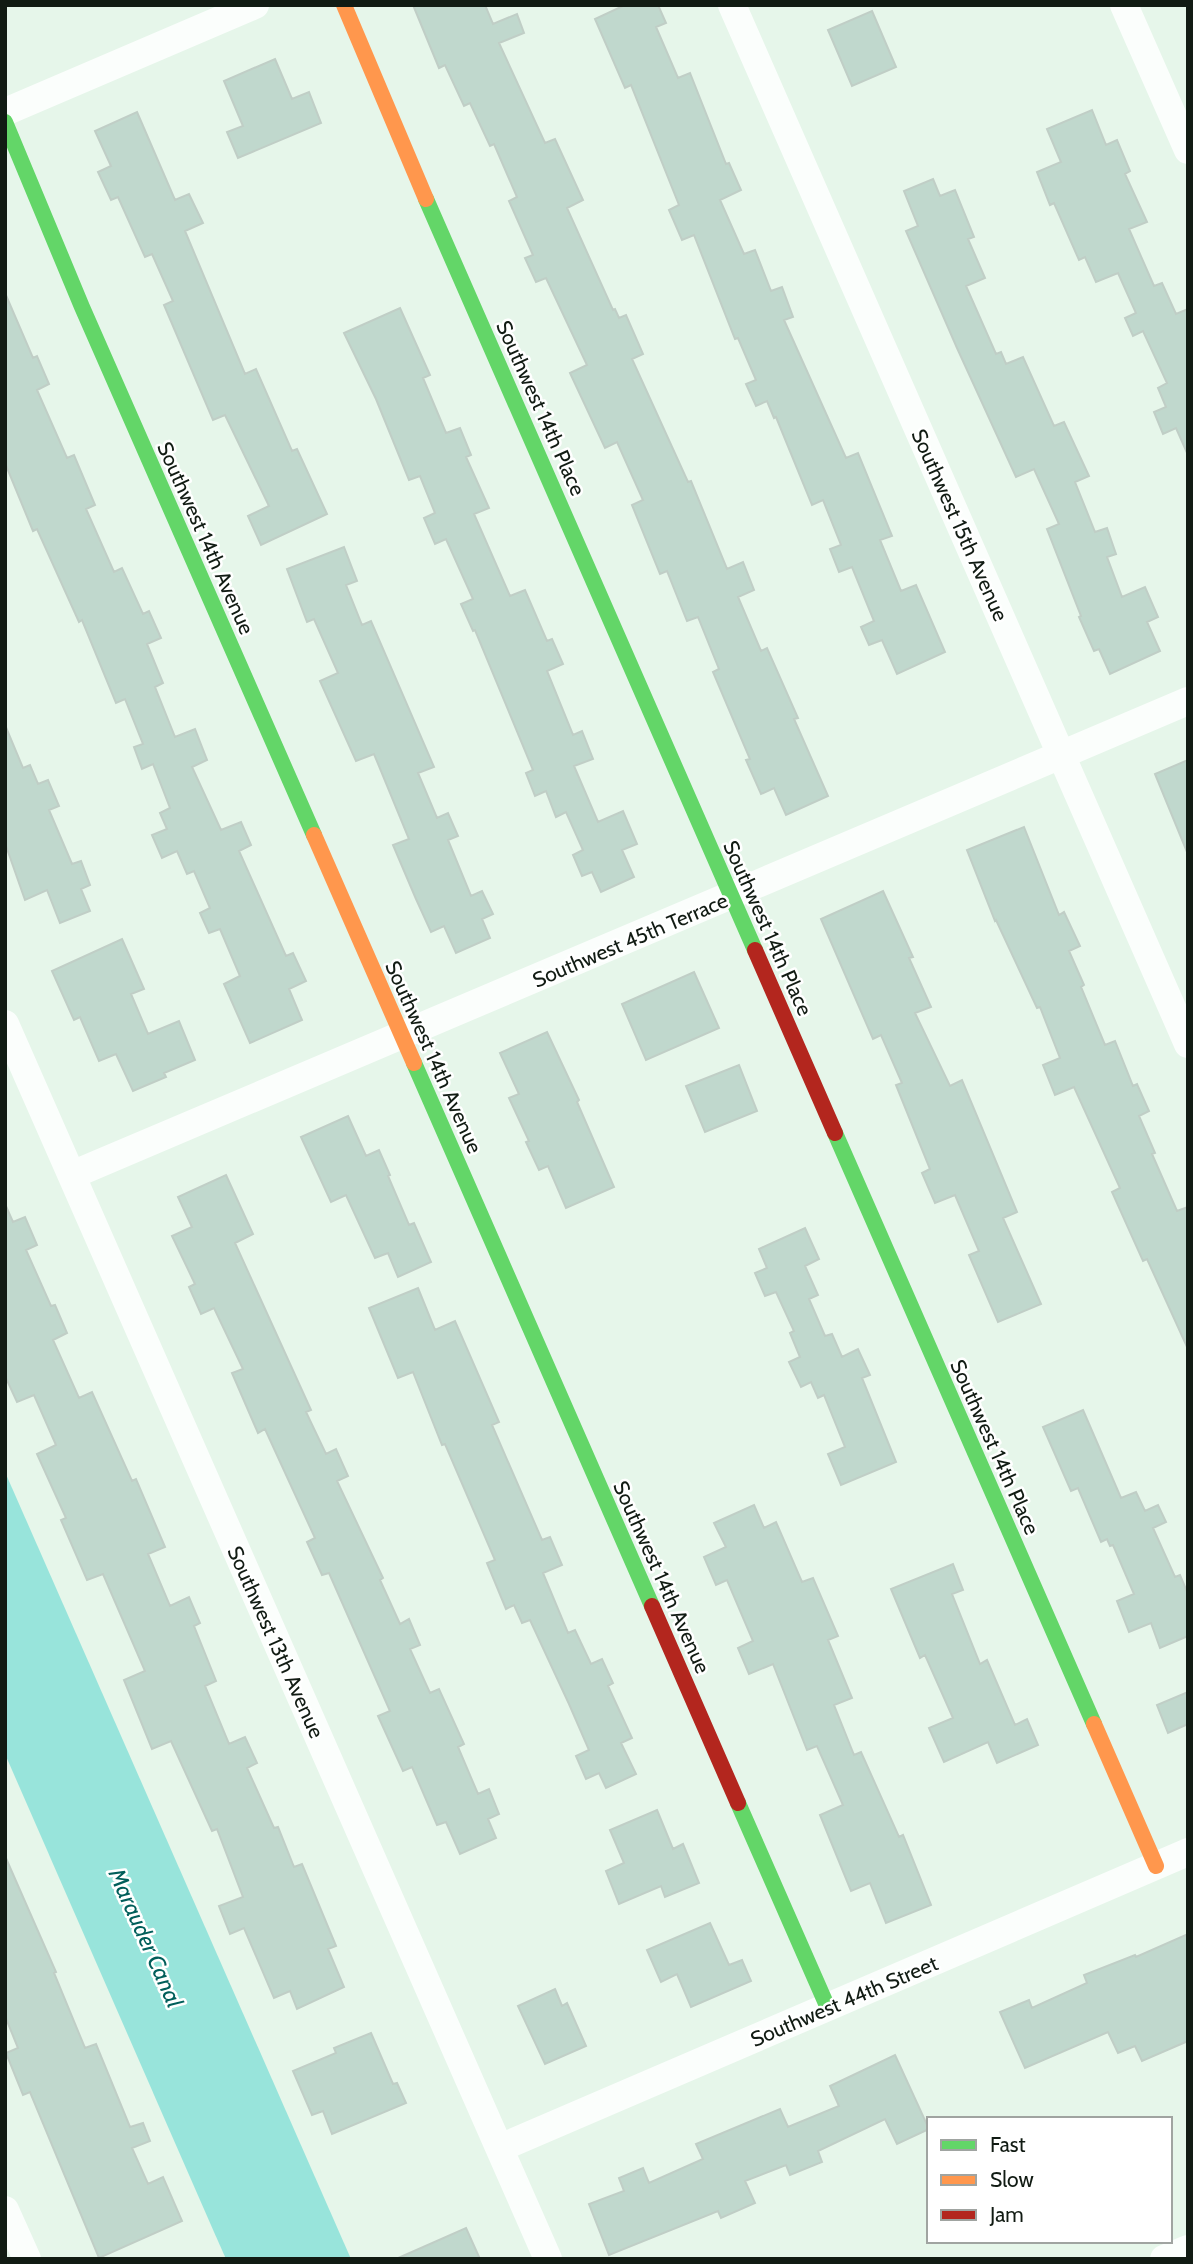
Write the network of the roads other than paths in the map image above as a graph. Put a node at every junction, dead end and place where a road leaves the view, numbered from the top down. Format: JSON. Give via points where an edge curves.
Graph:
{"nodes":[{"id":1,"x":255,"y":5,"type":"edge"},
{"id":2,"x":344,"y":5,"type":"edge"},
{"id":3,"x":732,"y":5,"type":"edge"},
{"id":4,"x":1124,"y":5,"type":"edge"},
{"id":5,"x":5,"y":112,"type":"edge"},
{"id":6,"x":5,"y":122,"type":"edge"},
{"id":7,"x":1188,"y":150,"type":"edge"},
{"id":8,"x":1188,"y":701,"type":"edge"},
{"id":9,"x":1061,"y":755,"type":"junction"},
{"id":10,"x":732,"y":897,"type":"junction"},
{"id":11,"x":5,"y":1024,"type":"edge"},
{"id":12,"x":402,"y":1036,"type":"junction"},
{"id":13,"x":1188,"y":1044,"type":"edge"},
{"id":14,"x":72,"y":1175,"type":"junction"},
{"id":15,"x":1188,"y":1852,"type":"edge"},
{"id":16,"x":1156,"y":1866,"type":"junction"},
{"id":17,"x":828,"y":2008,"type":"junction"},
{"id":18,"x":500,"y":2148,"type":"junction"},
{"id":19,"x":5,"y":2210,"type":"edge"},
{"id":20,"x":1188,"y":2249,"type":"edge"},
{"id":21,"x":27,"y":2259,"type":"edge"},
{"id":22,"x":548,"y":2259,"type":"edge"},
{"id":23,"x":1164,"y":2259,"type":"edge"}],
"edges":[{"from":1,"to":5,"type":"street"},
{"from":2,"to":10,"type":"street","name":"Southwest 14th Place"},
{"from":3,"to":9,"type":"street","name":"Southwest 15th Avenue"},
{"from":4,"to":7,"type":"street"},
{"from":6,"to":12,"type":"street","name":"Southwest 14th Avenue"},
{"from":8,"to":9,"type":"street","name":"Southwest 45th Terrace"},
{"from":9,"to":10,"type":"street","name":"Southwest 45th Terrace"},
{"from":9,"to":13,"type":"street","name":"Southwest 15th Avenue"},
{"from":10,"to":12,"type":"street","name":"Southwest 45th Terrace"},
{"from":10,"to":16,"type":"street","name":"Southwest 14th Place"},
{"from":11,"to":14,"type":"street","name":"Southwest 13th Avenue"},
{"from":12,"to":14,"type":"street","name":"Southwest 45th Terrace"},
{"from":12,"to":17,"type":"street","name":"Southwest 14th Avenue"},
{"from":14,"to":18,"type":"street","name":"Southwest 13th Avenue"},
{"from":15,"to":16,"type":"street","name":"Southwest 44th Street"},
{"from":16,"to":17,"type":"street","name":"Southwest 44th Street"},
{"from":17,"to":18,"type":"street","name":"Southwest 44th Street"},
{"from":18,"to":22,"type":"street","name":"Southwest 13th Avenue"},
{"from":19,"to":21,"type":"street"},
{"from":20,"to":23,"type":"street"}]}
